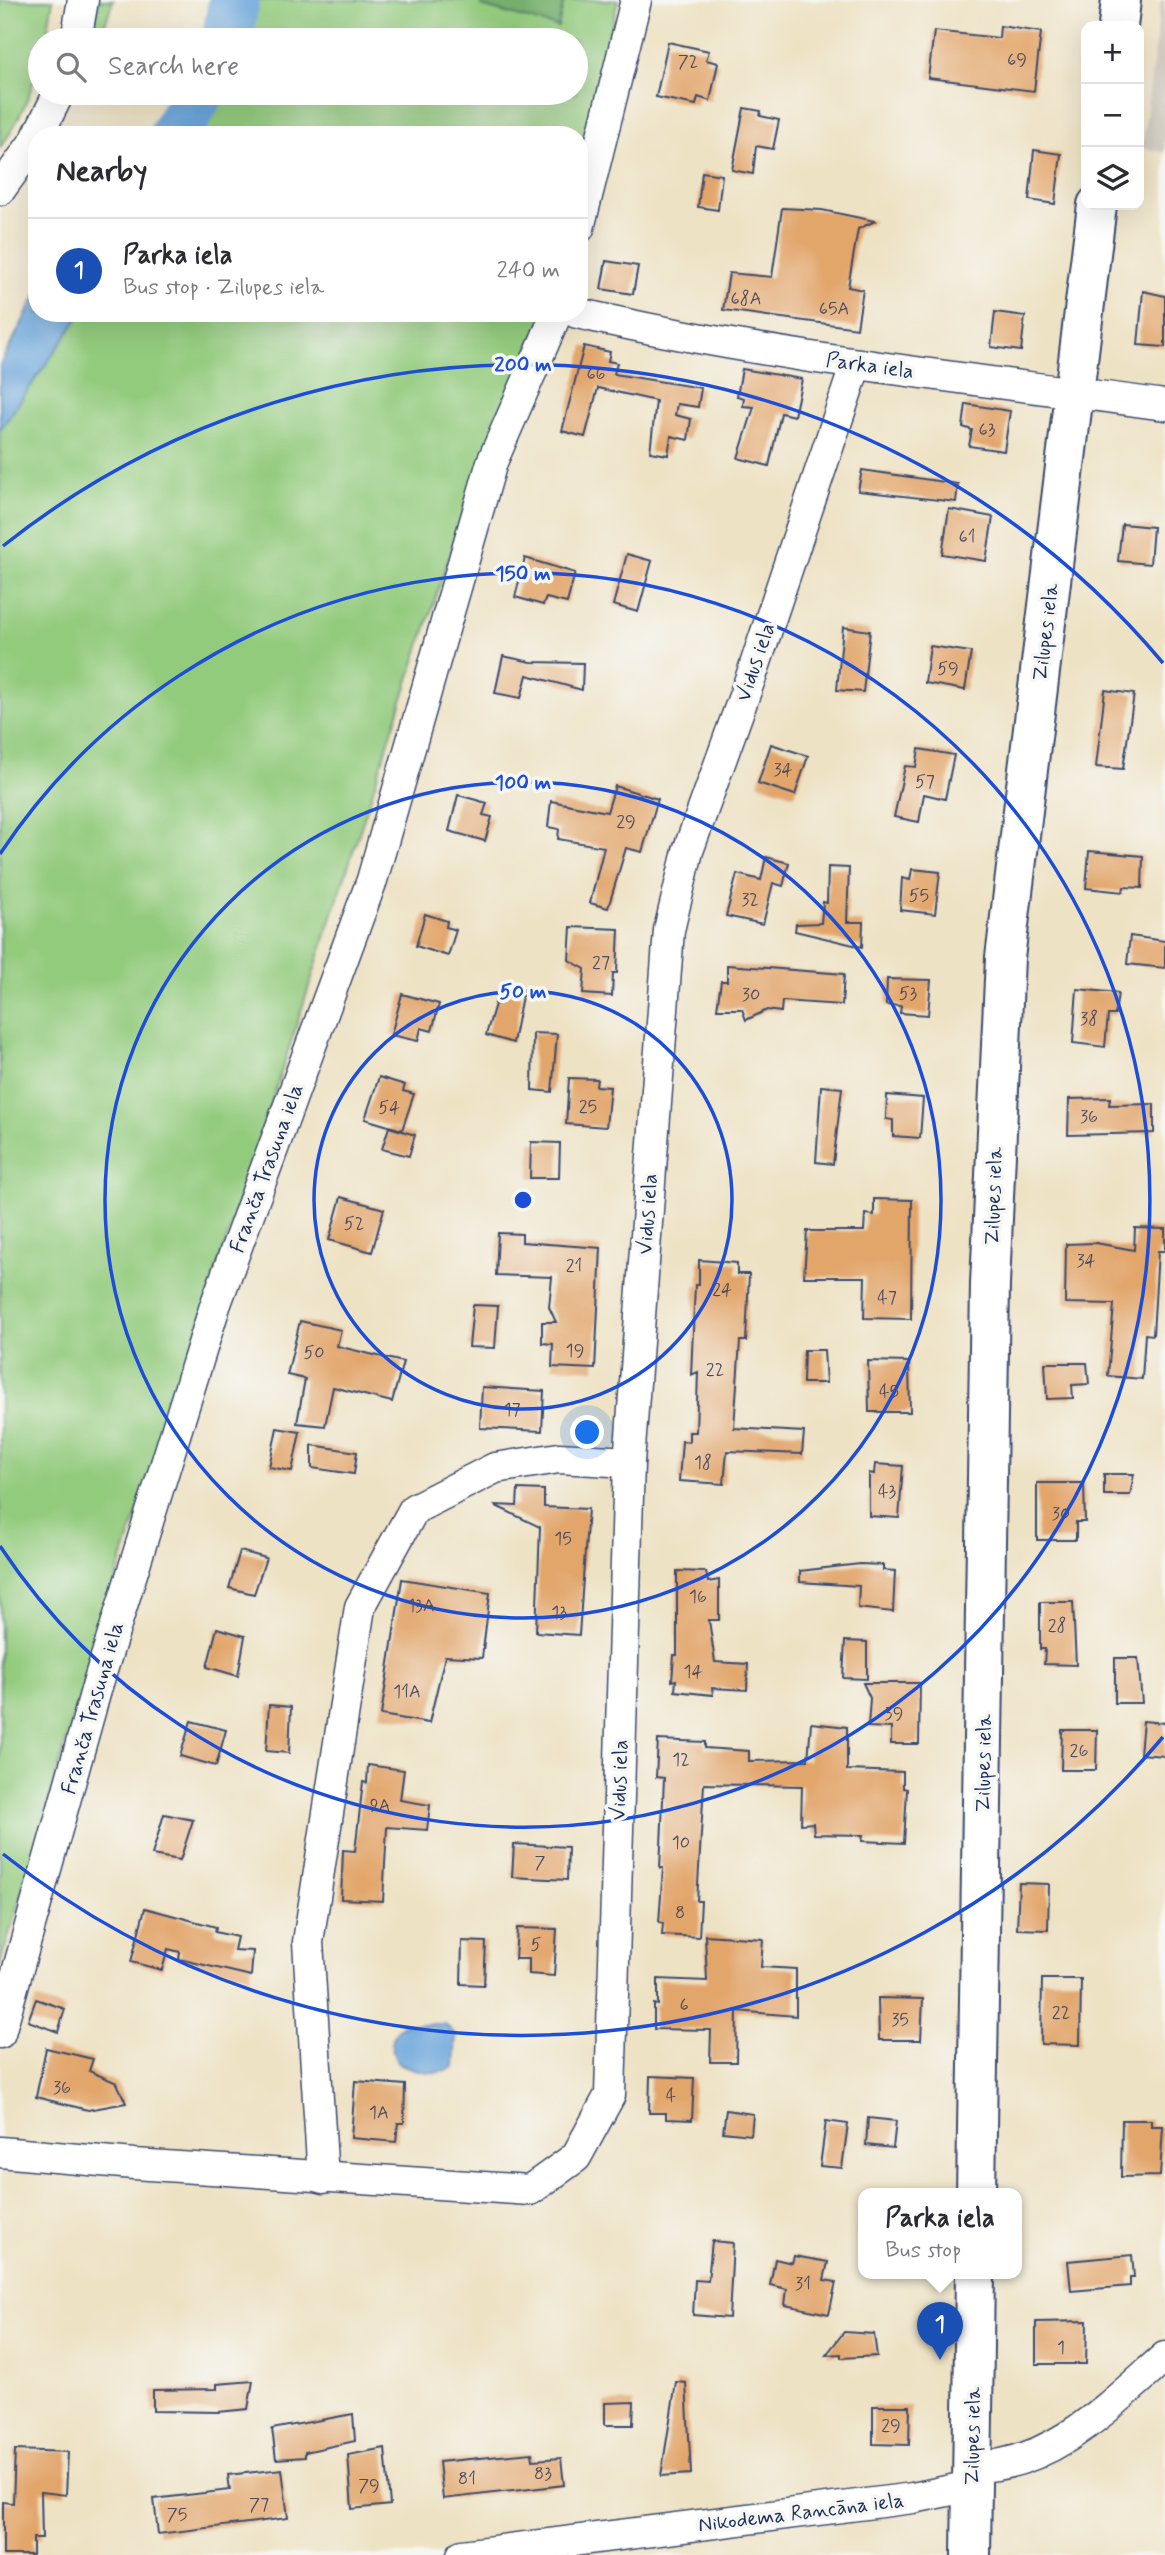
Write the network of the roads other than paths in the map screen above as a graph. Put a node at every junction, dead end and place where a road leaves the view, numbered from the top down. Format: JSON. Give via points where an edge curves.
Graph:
{"nodes":[{"id":1,"x":83,"y":0,"type":"edge"},
{"id":2,"x":636,"y":0,"type":"edge"},
{"id":3,"x":1121,"y":0,"type":"edge"},
{"id":4,"x":1119,"y":21,"type":"edge"},
{"id":5,"x":78,"y":28,"type":"edge"},
{"id":6,"x":53,"y":105,"type":"edge"},
{"id":7,"x":43,"y":126,"type":"edge"},
{"id":8,"x":28,"y":150,"type":"edge"},
{"id":9,"x":0,"y":190,"type":"edge"},
{"id":10,"x":588,"y":192,"type":"edge"},
{"id":11,"x":1096,"y":210,"type":"edge"},
{"id":12,"x":588,"y":316,"type":"edge"},
{"id":13,"x":553,"y":322,"type":"edge"},
{"id":14,"x":856,"y":364,"type":"junction"},
{"id":15,"x":1075,"y":392,"type":"junction"},
{"id":16,"x":1165,"y":405,"type":"edge"},
{"id":17,"x":629,"y":1462,"type":"junction"},
{"id":18,"x":0,"y":2033,"type":"edge"},
{"id":19,"x":0,"y":2152,"type":"edge"},
{"id":20,"x":323,"y":2178,"type":"junction"},
{"id":21,"x":976,"y":2188,"type":"edge"},
{"id":22,"x":975,"y":2279,"type":"edge"},
{"id":23,"x":1165,"y":2357,"type":"edge"},
{"id":24,"x":972,"y":2476,"type":"junction"},
{"id":25,"x":462,"y":2555,"type":"edge"},
{"id":26,"x":971,"y":2555,"type":"edge"}],
"edges":[{"from":1,"to":5,"type":"street"},
{"from":2,"to":10,"type":"street"},
{"from":3,"to":4,"type":"main road"},
{"from":6,"to":7,"type":"street"},
{"from":8,"to":9,"type":"street"},
{"from":11,"to":15,"type":"main road","name":"Zilupes iela"},
{"from":12,"to":14,"type":"street","name":"Parka iela"},
{"from":13,"to":18,"type":"street","name":"Franča Trasuna iela","via":[[492,462],[372,880],[215,1306],[98,1684]]},
{"from":14,"to":15,"type":"street","name":"Parka iela"},
{"from":14,"to":17,"type":"street","name":"Vidus iela","via":[[688,851],[668,930]]},
{"from":15,"to":16,"type":"street","name":"Parka iela"},
{"from":15,"to":21,"type":"main road","name":"Zilupes iela","via":[[1005,958],[999,1065],[990,1284]]},
{"from":17,"to":20,"type":"street","via":[[559,1458],[495,1468],[414,1509],[360,1607],[308,1942]]},
{"from":17,"to":20,"type":"street","name":"Vidus iela","via":[[610,2095],[576,2157],[530,2190]]},
{"from":19,"to":20,"type":"street"},
{"from":22,"to":24,"type":"main road","name":"Zilupes iela"},
{"from":23,"to":24,"type":"street","via":[[1053,2448]]},
{"from":24,"to":25,"type":"street","name":"Nikodema Rancāna iela","via":[[913,2498]]},
{"from":24,"to":26,"type":"main road","name":"Zilupes iela"}]}
